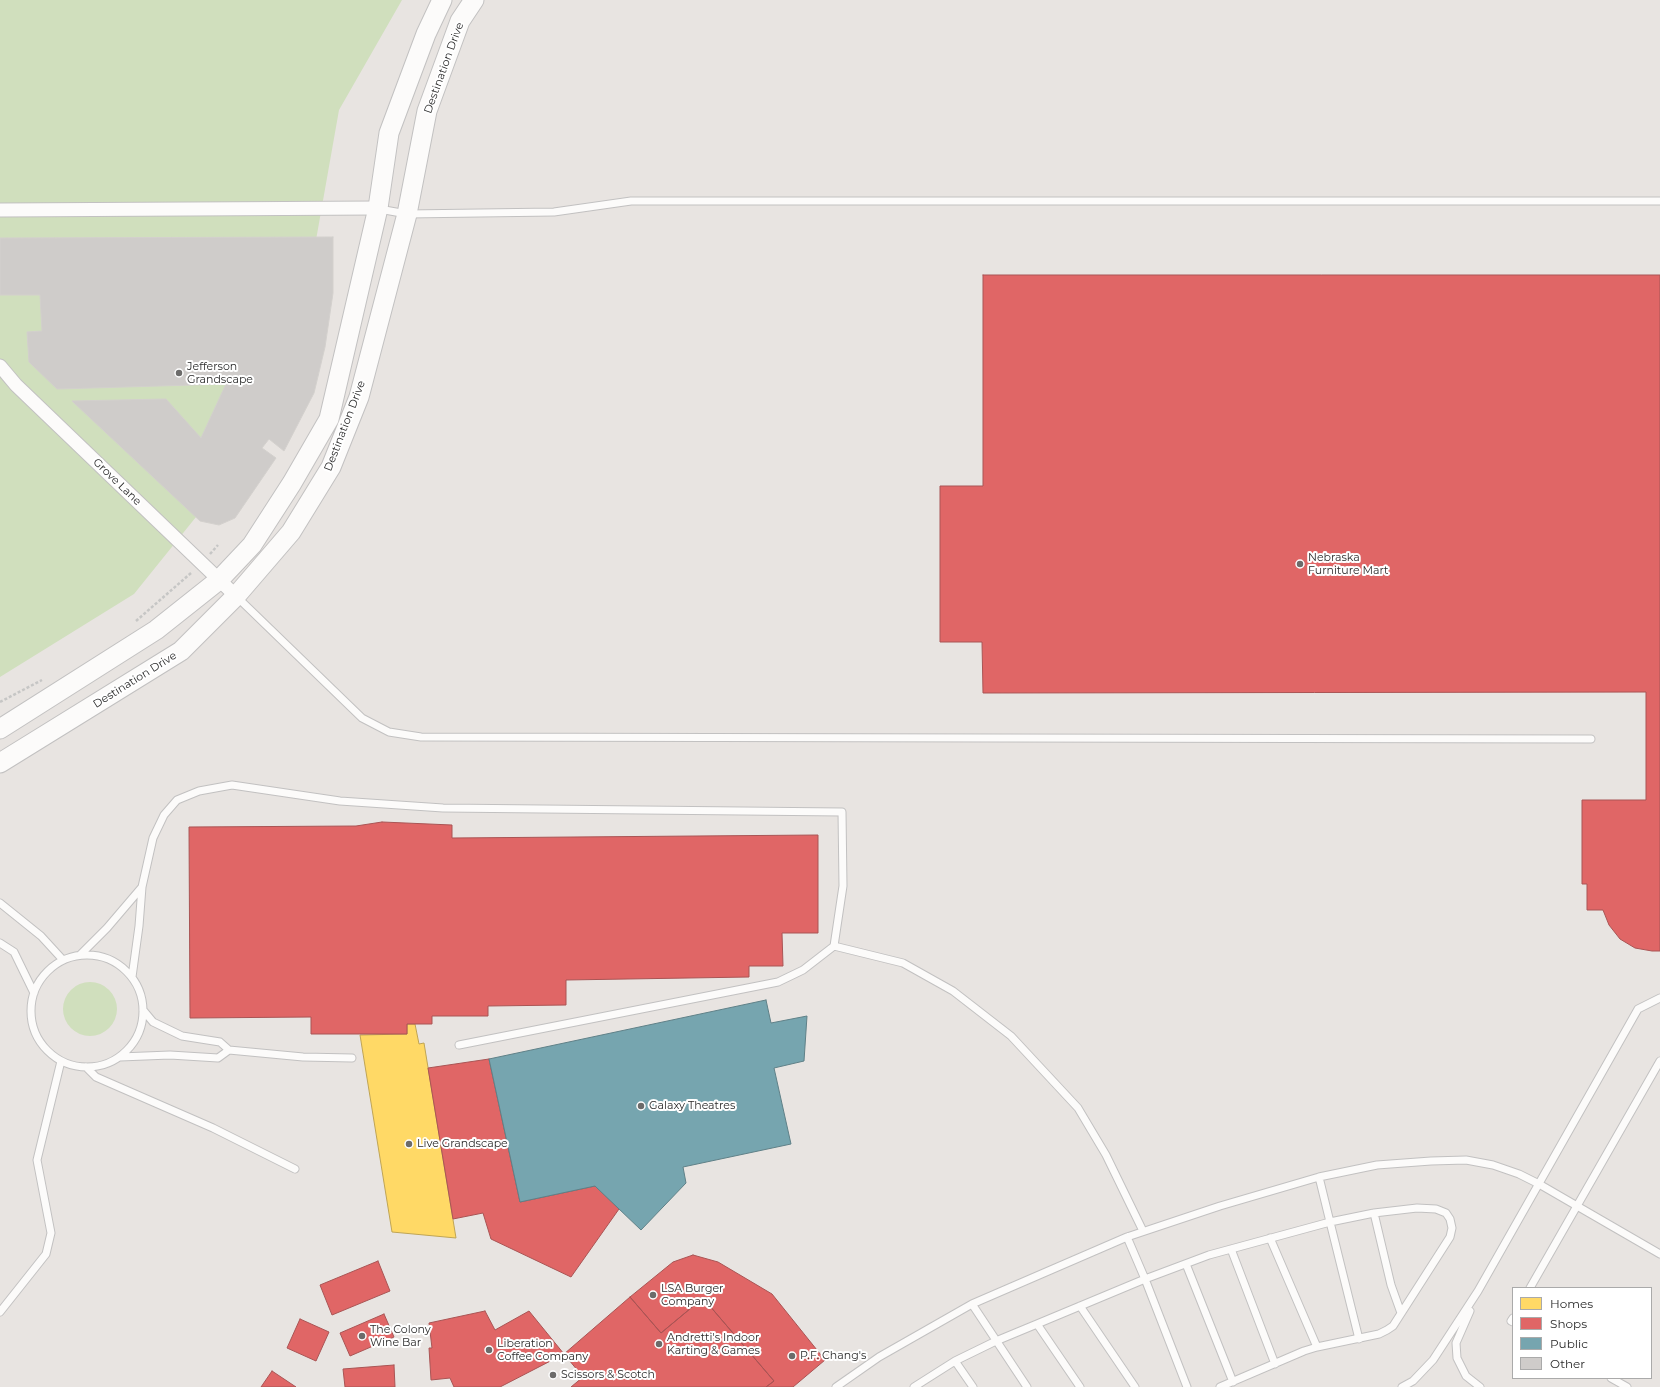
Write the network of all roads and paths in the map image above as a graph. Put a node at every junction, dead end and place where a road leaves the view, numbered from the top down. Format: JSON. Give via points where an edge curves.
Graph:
{"nodes":[{"id":1,"x":442,"y":0,"type":"edge"},
{"id":2,"x":474,"y":0,"type":"edge"},
{"id":3,"x":1660,"y":201,"type":"edge"},
{"id":4,"x":378,"y":208,"type":"junction"},
{"id":5,"x":0,"y":210,"type":"edge"},
{"id":6,"x":408,"y":214,"type":"junction"},
{"id":7,"x":0,"y":367,"type":"edge"},
{"id":8,"x":218,"y":545,"type":"dead end"},
{"id":9,"x":202,"y":563,"type":"junction"},
{"id":10,"x":219,"y":580,"type":"junction"},
{"id":11,"x":236,"y":596,"type":"junction"},
{"id":12,"x":132,"y":624,"type":"dead end"},
{"id":13,"x":44,"y":679,"type":"dead end"},
{"id":14,"x":0,"y":702,"type":"edge"},
{"id":15,"x":0,"y":728,"type":"edge"},
{"id":16,"x":1591,"y":739,"type":"dead end"},
{"id":17,"x":0,"y":763,"type":"edge"},
{"id":18,"x":142,"y":887,"type":"junction"},
{"id":19,"x":0,"y":903,"type":"edge"},
{"id":20,"x":0,"y":943,"type":"edge"},
{"id":21,"x":834,"y":946,"type":"junction"},
{"id":22,"x":80,"y":955,"type":"junction"},
{"id":23,"x":63,"y":960,"type":"junction"},
{"id":24,"x":132,"y":977,"type":"junction"},
{"id":25,"x":34,"y":992,"type":"junction"},
{"id":26,"x":1660,"y":998,"type":"edge"},
{"id":27,"x":143,"y":1010,"type":"junction"},
{"id":28,"x":459,"y":1046,"type":"dead end"},
{"id":29,"x":229,"y":1050,"type":"junction"},
{"id":30,"x":120,"y":1057,"type":"junction"},
{"id":31,"x":352,"y":1058,"type":"dead end"},
{"id":32,"x":61,"y":1061,"type":"junction"},
{"id":33,"x":1660,"y":1061,"type":"edge"},
{"id":34,"x":86,"y":1067,"type":"junction"},
{"id":35,"x":295,"y":1169,"type":"dead end"},
{"id":36,"x":1319,"y":1177,"type":"junction"},
{"id":37,"x":1539,"y":1184,"type":"junction"},
{"id":38,"x":1577,"y":1206,"type":"junction"},
{"id":39,"x":1374,"y":1212,"type":"junction"},
{"id":40,"x":1330,"y":1222,"type":"junction"},
{"id":41,"x":1143,"y":1231,"type":"junction"},
{"id":42,"x":1127,"y":1237,"type":"junction"},
{"id":43,"x":1270,"y":1238,"type":"junction"},
{"id":44,"x":1231,"y":1249,"type":"junction"},
{"id":45,"x":1660,"y":1254,"type":"edge"},
{"id":46,"x":1186,"y":1264,"type":"junction"},
{"id":47,"x":1145,"y":1279,"type":"junction"},
{"id":48,"x":1531,"y":1287,"type":"edge"},
{"id":49,"x":1478,"y":1291,"type":"junction"},
{"id":50,"x":972,"y":1304,"type":"junction"},
{"id":51,"x":1080,"y":1306,"type":"junction"},
{"id":52,"x":0,"y":1312,"type":"edge"},
{"id":53,"x":1401,"y":1313,"type":"junction"},
{"id":54,"x":1037,"y":1324,"type":"junction"},
{"id":55,"x":1359,"y":1339,"type":"junction"},
{"id":56,"x":996,"y":1341,"type":"junction"},
{"id":57,"x":1317,"y":1347,"type":"junction"},
{"id":58,"x":955,"y":1361,"type":"junction"},
{"id":59,"x":1275,"y":1364,"type":"junction"},
{"id":60,"x":1613,"y":1379,"type":"edge"},
{"id":61,"x":1233,"y":1382,"type":"junction"},
{"id":62,"x":918,"y":1386,"type":"edge"},
{"id":63,"x":836,"y":1387,"type":"edge"},
{"id":64,"x":973,"y":1387,"type":"edge"},
{"id":65,"x":1028,"y":1387,"type":"edge"},
{"id":66,"x":1080,"y":1387,"type":"edge"},
{"id":67,"x":1135,"y":1387,"type":"edge"},
{"id":68,"x":1187,"y":1387,"type":"edge"},
{"id":69,"x":1220,"y":1387,"type":"edge"},
{"id":70,"x":1402,"y":1387,"type":"edge"},
{"id":71,"x":1480,"y":1387,"type":"edge"},
{"id":72,"x":1627,"y":1387,"type":"edge"}],
"edges":[{"from":1,"to":4,"type":"street","name":"Destination Drive","via":[[426,34],[389,133]]},
{"from":2,"to":6,"type":"street","name":"Destination Drive","via":[[460,21],[427,111]]},
{"from":3,"to":6,"type":"lane","via":[[631,201],[554,212]]},
{"from":4,"to":5,"type":"street"},
{"from":4,"to":6,"type":"lane"},
{"from":4,"to":10,"type":"street","name":"Destination Drive","via":[[329,420],[252,545]]},
{"from":6,"to":11,"type":"street","name":"Destination Drive","via":[[359,397],[331,467],[291,532]]},
{"from":7,"to":9,"type":"street","name":"Grove Lane"},
{"from":8,"to":9,"type":"path"},
{"from":9,"to":10,"type":"street","name":"Grove Lane"},
{"from":9,"to":12,"type":"path"},
{"from":10,"to":11,"type":"street","name":"Grove Lane"},
{"from":10,"to":15,"type":"street","name":"Destination Drive","via":[[156,630]]},
{"from":11,"to":16,"type":"lane","via":[[362,718],[389,732],[421,737]]},
{"from":11,"to":17,"type":"street","name":"Destination Drive","via":[[181,652]]},
{"from":13,"to":14,"type":"path"},
{"from":18,"to":21,"type":"lane","via":[[153,838],[164,815],[177,800],[199,790],[232,785],[340,801],[443,808],[842,812],[844,886]]},
{"from":18,"to":22,"type":"lane"},
{"from":18,"to":24,"type":"lane"},
{"from":19,"to":23,"type":"lane","via":[[41,936]]},
{"from":20,"to":25,"type":"lane","via":[[14,952]]},
{"from":21,"to":28,"type":"lane","via":[[804,970],[778,982]]},
{"from":21,"to":41,"type":"lane","via":[[903,963],[953,991],[1011,1036],[1078,1108],[1106,1154]]},
{"from":22,"to":23,"type":"lane"},
{"from":22,"to":24,"type":"lane","via":[[95,955],[109,959]]},
{"from":23,"to":25,"type":"lane","via":[[50,968],[40,979]]},
{"from":24,"to":27,"type":"lane","via":[[140,992]]},
{"from":25,"to":32,"type":"lane","via":[[30,1008],[32,1024],[38,1039],[48,1052]]},
{"from":26,"to":37,"type":"lane","via":[[1638,1009]]},
{"from":27,"to":29,"type":"lane","via":[[153,1022],[182,1036],[220,1042]]},
{"from":27,"to":30,"type":"lane","via":[[141,1028],[132,1044]]},
{"from":29,"to":30,"type":"lane","via":[[218,1058],[170,1055]]},
{"from":29,"to":31,"type":"lane","via":[[303,1057]]},
{"from":30,"to":34,"type":"lane","via":[[104,1065]]},
{"from":32,"to":34,"type":"lane","via":[[73,1066]]},
{"from":32,"to":52,"type":"lane","via":[[37,1160],[51,1233],[46,1254]]},
{"from":33,"to":38,"type":"lane"},
{"from":34,"to":35,"type":"lane","via":[[96,1076],[213,1128]]},
{"from":36,"to":37,"type":"lane","via":[[1377,1165],[1466,1160],[1493,1165]]},
{"from":36,"to":40,"type":"lane"},
{"from":36,"to":41,"type":"lane"},
{"from":37,"to":38,"type":"lane"},
{"from":37,"to":49,"type":"lane"},
{"from":38,"to":45,"type":"lane"},
{"from":38,"to":48,"type":"lane"},
{"from":39,"to":40,"type":"lane"},
{"from":39,"to":53,"type":"lane","via":[[1391,1286]]},
{"from":39,"to":53,"type":"lane","via":[[1436,1209],[1446,1213],[1450,1219],[1450,1236]]},
{"from":40,"to":43,"type":"lane"},
{"from":40,"to":55,"type":"lane"},
{"from":41,"to":42,"type":"lane"},
{"from":42,"to":47,"type":"lane"},
{"from":42,"to":50,"type":"lane"},
{"from":43,"to":44,"type":"lane"},
{"from":43,"to":57,"type":"lane"},
{"from":44,"to":46,"type":"lane"},
{"from":44,"to":59,"type":"lane"},
{"from":46,"to":47,"type":"lane"},
{"from":46,"to":61,"type":"lane"},
{"from":47,"to":51,"type":"lane"},
{"from":47,"to":68,"type":"lane"},
{"from":49,"to":70,"type":"lane","via":[[1433,1360],[1413,1381]]},
{"from":49,"to":71,"type":"lane","via":[[1456,1343],[1457,1358],[1466,1376]]},
{"from":50,"to":56,"type":"lane"},
{"from":50,"to":63,"type":"lane","via":[[879,1357]]},
{"from":51,"to":54,"type":"lane"},
{"from":51,"to":67,"type":"lane"},
{"from":53,"to":55,"type":"lane","via":[[1393,1326],[1387,1330]]},
{"from":54,"to":56,"type":"lane"},
{"from":54,"to":66,"type":"lane"},
{"from":55,"to":57,"type":"lane"},
{"from":56,"to":58,"type":"lane"},
{"from":56,"to":65,"type":"lane"},
{"from":57,"to":59,"type":"lane"},
{"from":58,"to":62,"type":"lane"},
{"from":58,"to":64,"type":"lane"},
{"from":59,"to":61,"type":"lane"},
{"from":60,"to":72,"type":"lane"},
{"from":61,"to":69,"type":"lane"}]}
